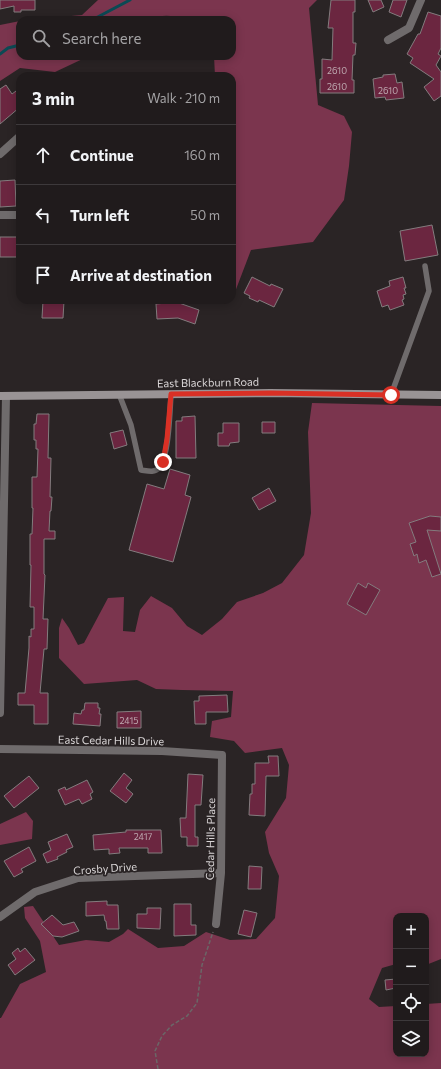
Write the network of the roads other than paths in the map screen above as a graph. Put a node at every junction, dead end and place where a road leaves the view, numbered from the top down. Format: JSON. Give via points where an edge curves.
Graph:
{"nodes":[{"id":1,"x":421,"y":0,"type":"edge"},
{"id":2,"x":388,"y":40,"type":"dead end"},
{"id":3,"x":16,"y":140,"type":"edge"},
{"id":4,"x":0,"y":154,"type":"edge"},
{"id":5,"x":0,"y":215,"type":"edge"},
{"id":6,"x":16,"y":216,"type":"edge"},
{"id":7,"x":425,"y":266,"type":"dead end"},
{"id":8,"x":119,"y":394,"type":"junction"},
{"id":9,"x":171,"y":394,"type":"junction"},
{"id":10,"x":391,"y":395,"type":"junction"},
{"id":11,"x":3,"y":396,"type":"edge"},
{"id":12,"x":441,"y":396,"type":"edge"},
{"id":13,"x":0,"y":713,"type":"edge"},
{"id":14,"x":0,"y":749,"type":"edge"},
{"id":15,"x":222,"y":755,"type":"joint"},
{"id":16,"x":221,"y":873,"type":"junction"},
{"id":17,"x":0,"y":917,"type":"edge"},
{"id":18,"x":216,"y":924,"type":"road end"}],
"edges":[{"from":1,"to":2,"type":"street","via":[[409,28]]},
{"from":3,"to":4,"type":"street"},
{"from":5,"to":6,"type":"street"},
{"from":7,"to":10,"type":"lane","via":[[429,291]]},
{"from":8,"to":9,"type":"street","name":"East Blackburn Road"},
{"from":8,"to":9,"type":"lane","via":[[131,425],[142,470],[148,471],[154,471],[163,462]]},
{"from":8,"to":11,"type":"street","name":"East Blackburn Road"},
{"from":9,"to":10,"type":"street","name":"East Blackburn Road"},
{"from":10,"to":12,"type":"street","name":"East Blackburn Road"},
{"from":11,"to":13,"type":"street"},
{"from":14,"to":15,"type":"street","name":"East Cedar Hills Drive","via":[[162,751]]},
{"from":15,"to":16,"type":"street","name":"Cedar Hills Place"},
{"from":16,"to":17,"type":"street","name":"Crosby Drive","via":[[78,878],[35,892]]},
{"from":16,"to":18,"type":"street","name":"Cedar Hills Place"}]}
